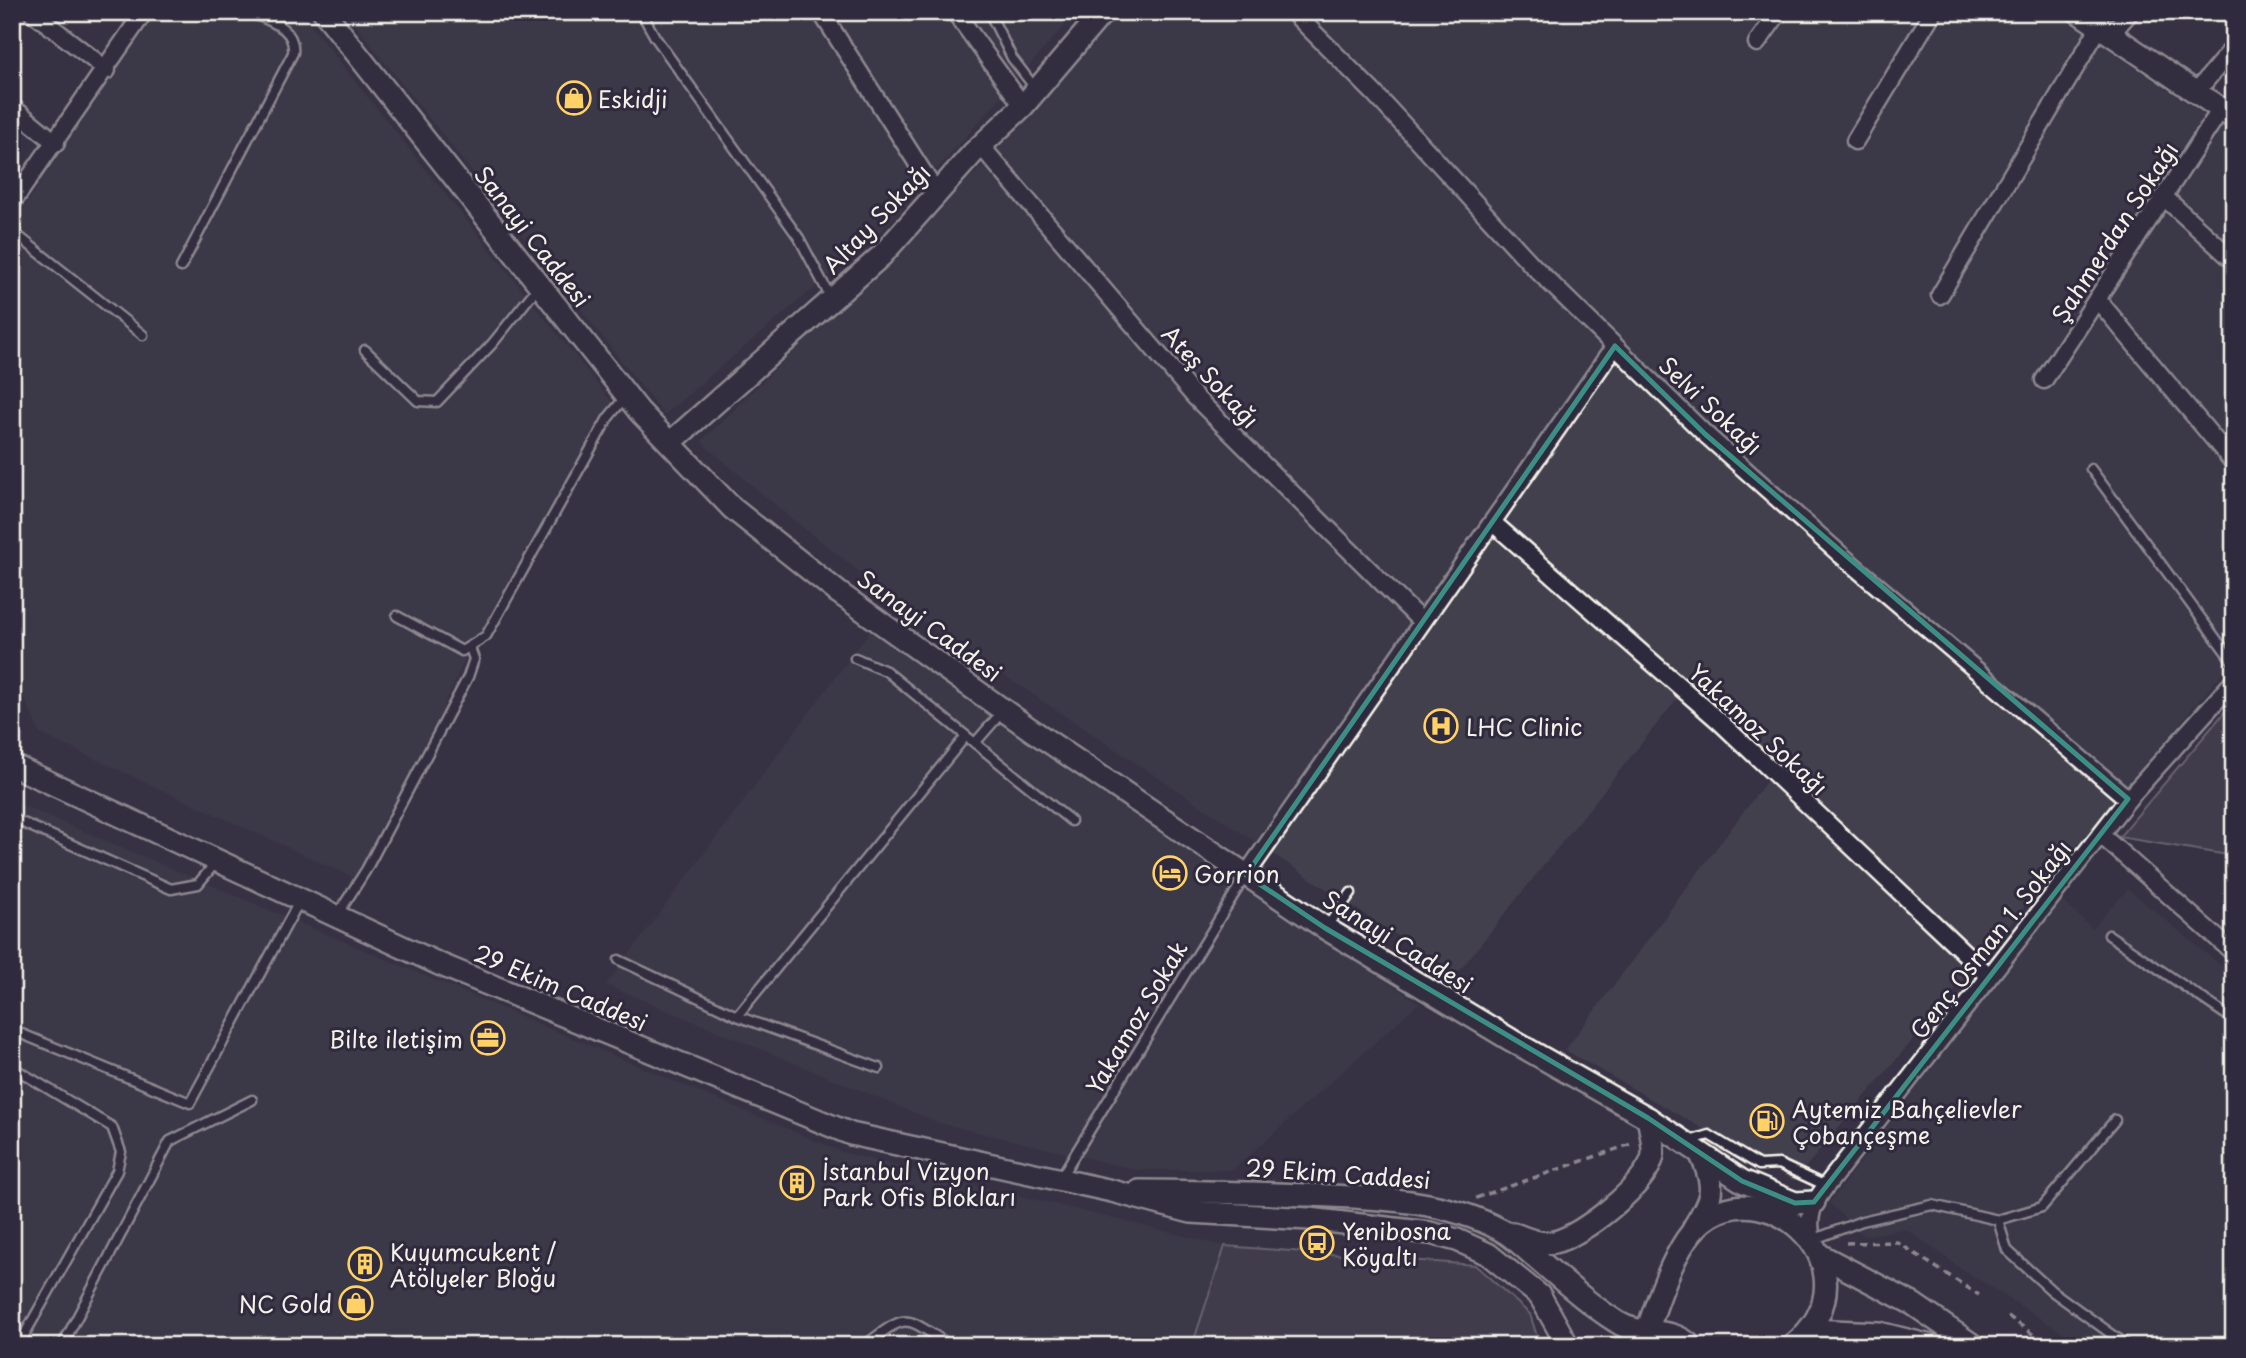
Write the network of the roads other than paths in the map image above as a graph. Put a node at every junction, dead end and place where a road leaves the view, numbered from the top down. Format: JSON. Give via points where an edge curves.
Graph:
{"nodes":[{"id":1,"x":32,"y":12,"type":"edge"},
{"id":2,"x":144,"y":12,"type":"edge"},
{"id":3,"x":249,"y":12,"type":"edge"},
{"id":4,"x":324,"y":12,"type":"edge"},
{"id":5,"x":641,"y":12,"type":"edge"},
{"id":6,"x":821,"y":12,"type":"edge"},
{"id":7,"x":955,"y":12,"type":"edge"},
{"id":8,"x":989,"y":12,"type":"edge"},
{"id":9,"x":1103,"y":12,"type":"edge"},
{"id":10,"x":1293,"y":12,"type":"edge"},
{"id":11,"x":1779,"y":12,"type":"edge"},
{"id":12,"x":1933,"y":12,"type":"edge"},
{"id":13,"x":2078,"y":12,"type":"edge"},
{"id":14,"x":2130,"y":12,"type":"edge"},
{"id":15,"x":2105,"y":30,"type":"junction"},
{"id":16,"x":1757,"y":43,"type":"dead end"},
{"id":17,"x":2234,"y":47,"type":"edge"},
{"id":18,"x":107,"y":70,"type":"junction"},
{"id":19,"x":2196,"y":92,"type":"junction"},
{"id":20,"x":1030,"y":98,"type":"junction"},
{"id":21,"x":12,"y":107,"type":"edge"},
{"id":22,"x":2227,"y":113,"type":"edge"},
{"id":23,"x":1855,"y":141,"type":"dead end"},
{"id":24,"x":56,"y":143,"type":"junction"},
{"id":25,"x":981,"y":146,"type":"junction"},
{"id":26,"x":937,"y":194,"type":"junction"},
{"id":27,"x":2164,"y":197,"type":"junction"},
{"id":28,"x":12,"y":203,"type":"edge"},
{"id":29,"x":12,"y":231,"type":"edge"},
{"id":30,"x":2234,"y":261,"type":"edge"},
{"id":31,"x":181,"y":267,"type":"dead end"},
{"id":32,"x":538,"y":286,"type":"junction"},
{"id":33,"x":1940,"y":295,"type":"dead end"},
{"id":34,"x":2097,"y":299,"type":"junction"},
{"id":35,"x":832,"y":300,"type":"junction"},
{"id":36,"x":143,"y":335,"type":"dead end"},
{"id":37,"x":1615,"y":346,"type":"junction"},
{"id":38,"x":365,"y":350,"type":"dead end"},
{"id":39,"x":2044,"y":380,"type":"dead end"},
{"id":40,"x":627,"y":396,"type":"junction"},
{"id":41,"x":670,"y":443,"type":"junction"},
{"id":42,"x":2234,"y":463,"type":"edge"},
{"id":43,"x":2091,"y":469,"type":"dead end"},
{"id":44,"x":1492,"y":522,"type":"junction"},
{"id":45,"x":397,"y":615,"type":"dead end"},
{"id":46,"x":1422,"y":622,"type":"junction"},
{"id":47,"x":470,"y":648,"type":"junction"},
{"id":48,"x":855,"y":658,"type":"dead end"},
{"id":49,"x":2234,"y":663,"type":"edge"},
{"id":50,"x":2234,"y":681,"type":"edge"},
{"id":51,"x":1003,"y":710,"type":"junction"},
{"id":52,"x":966,"y":736,"type":"junction"},
{"id":53,"x":975,"y":743,"type":"junction"},
{"id":54,"x":12,"y":765,"type":"edge"},
{"id":55,"x":2127,"y":799,"type":"junction"},
{"id":56,"x":12,"y":818,"type":"edge"},
{"id":57,"x":1071,"y":821,"type":"dead end"},
{"id":58,"x":2101,"y":835,"type":"junction"},
{"id":59,"x":217,"y":861,"type":"junction"},
{"id":60,"x":1246,"y":875,"type":"junction"},
{"id":61,"x":1351,"y":893,"type":"dead end"},
{"id":62,"x":300,"y":900,"type":"junction"},
{"id":63,"x":336,"y":917,"type":"junction"},
{"id":64,"x":1325,"y":928,"type":"junction"},
{"id":65,"x":2109,"y":935,"type":"dead end"},
{"id":66,"x":2234,"y":953,"type":"edge"},
{"id":67,"x":620,"y":960,"type":"dead end"},
{"id":68,"x":1989,"y":976,"type":"junction"},
{"id":69,"x":737,"y":1016,"type":"junction"},
{"id":70,"x":2234,"y":1020,"type":"edge"},
{"id":71,"x":12,"y":1030,"type":"edge"},
{"id":72,"x":12,"y":1067,"type":"edge"},
{"id":73,"x":879,"y":1068,"type":"dead end"},
{"id":74,"x":252,"y":1100,"type":"dead end"},
{"id":75,"x":1648,"y":1118,"type":"junction"},
{"id":76,"x":2115,"y":1120,"type":"dead end"},
{"id":77,"x":1693,"y":1147,"type":"junction"},
{"id":78,"x":1060,"y":1180,"type":"junction"},
{"id":79,"x":1112,"y":1191,"type":"junction"},
{"id":80,"x":1820,"y":1194,"type":"junction"},
{"id":81,"x":1998,"y":1220,"type":"junction"},
{"id":82,"x":1503,"y":1230,"type":"junction"},
{"id":83,"x":1686,"y":1240,"type":"junction"},
{"id":84,"x":1820,"y":1244,"type":"junction"},
{"id":85,"x":1808,"y":1330,"type":"junction"},
{"id":86,"x":1644,"y":1339,"type":"edge"},
{"id":87,"x":18,"y":1346,"type":"edge"},
{"id":88,"x":62,"y":1346,"type":"edge"},
{"id":89,"x":863,"y":1346,"type":"edge"},
{"id":90,"x":951,"y":1346,"type":"edge"},
{"id":91,"x":1568,"y":1346,"type":"edge"},
{"id":92,"x":1691,"y":1346,"type":"edge"},
{"id":93,"x":1791,"y":1346,"type":"edge"},
{"id":94,"x":1931,"y":1346,"type":"edge"},
{"id":95,"x":1974,"y":1346,"type":"edge"},
{"id":96,"x":2128,"y":1346,"type":"edge"}],
"edges":[{"from":1,"to":18,"type":"street"},
{"from":2,"to":18,"type":"street"},
{"from":3,"to":31,"type":"lane","via":[[285,29],[293,40],[293,53]]},
{"from":4,"to":32,"type":"main road","name":"Sanayi Caddesi"},
{"from":5,"to":35,"type":"lane","via":[[799,237]]},
{"from":6,"to":26,"type":"street"},
{"from":7,"to":20,"type":"street"},
{"from":8,"to":20,"type":"lane"},
{"from":9,"to":20,"type":"main road","name":"Altay Sokağı"},
{"from":10,"to":37,"type":"street","name":"Selvi Sokağı","via":[[1533,266]]},
{"from":11,"to":16,"type":"street"},
{"from":12,"to":23,"type":"street"},
{"from":13,"to":15,"type":"main road"},
{"from":14,"to":15,"type":"street"},
{"from":15,"to":19,"type":"main road"},
{"from":15,"to":33,"type":"street"},
{"from":17,"to":19,"type":"street"},
{"from":18,"to":24,"type":"street"},
{"from":19,"to":22,"type":"main road"},
{"from":20,"to":25,"type":"main road","name":"Altay Sokağı"},
{"from":21,"to":24,"type":"street"},
{"from":22,"to":27,"type":"street","name":"Şahmerdan Sokağı"},
{"from":24,"to":28,"type":"street"},
{"from":25,"to":26,"type":"main road","name":"Altay Sokağı"},
{"from":25,"to":46,"type":"street","name":"Ateş Sokağı","via":[[1195,397]]},
{"from":26,"to":35,"type":"main road","name":"Altay Sokağı","via":[[881,256]]},
{"from":27,"to":30,"type":"street"},
{"from":27,"to":34,"type":"street","name":"Şahmerdan Sokağı"},
{"from":29,"to":36,"type":"lane"},
{"from":32,"to":38,"type":"lane","via":[[437,402],[418,401]]},
{"from":32,"to":40,"type":"main road","name":"Sanayi Caddesi"},
{"from":34,"to":39,"type":"street","name":"Şahmerdan Sokağı"},
{"from":34,"to":42,"type":"street"},
{"from":35,"to":41,"type":"main road","name":"Altay Sokağı"},
{"from":37,"to":44,"type":"street"},
{"from":37,"to":55,"type":"street","name":"Selvi Sokağı","via":[[1831,546]]},
{"from":40,"to":41,"type":"main road","name":"Sanayi Caddesi"},
{"from":40,"to":47,"type":"lane","via":[[608,418],[494,628]]},
{"from":41,"to":51,"type":"main road","name":"Sanayi Caddesi","via":[[732,508],[839,593]]},
{"from":43,"to":49,"type":"lane"},
{"from":44,"to":46,"type":"street"},
{"from":44,"to":68,"type":"street","name":"Yakamoz Sokağı","via":[[1718,720]]},
{"from":45,"to":47,"type":"lane","via":[[462,651]]},
{"from":46,"to":60,"type":"street"},
{"from":47,"to":63,"type":"lane","via":[[474,659],[468,677],[366,870]]},
{"from":48,"to":52,"type":"lane","via":[[886,671]]},
{"from":50,"to":55,"type":"street","name":"Genç Osman 1. Sokağı"},
{"from":51,"to":53,"type":"lane"},
{"from":51,"to":60,"type":"main road","name":"Sanayi Caddesi"},
{"from":52,"to":53,"type":"lane"},
{"from":52,"to":69,"type":"lane"},
{"from":53,"to":57,"type":"lane"},
{"from":54,"to":59,"type":"main road","name":"29 Ekim Caddesi"},
{"from":55,"to":58,"type":"street","name":"Genç Osman 1. Sokağı"},
{"from":56,"to":59,"type":"lane","via":[[172,889],[198,884]]},
{"from":58,"to":66,"type":"street"},
{"from":58,"to":68,"type":"street","name":"Genç Osman 1. Sokağı"},
{"from":59,"to":62,"type":"main road","name":"29 Ekim Caddesi"},
{"from":60,"to":64,"type":"main road","name":"Sanayi Caddesi"},
{"from":60,"to":78,"type":"lane","name":"Yakamoz Sokak"},
{"from":61,"to":64,"type":"lane"},
{"from":62,"to":63,"type":"main road","name":"29 Ekim Caddesi"},
{"from":62,"to":71,"type":"lane","via":[[190,1103]]},
{"from":63,"to":78,"type":"main road","name":"29 Ekim Caddesi","via":[[452,970],[851,1134]]},
{"from":64,"to":75,"type":"main road","name":"Sanayi Caddesi"},
{"from":65,"to":70,"type":"lane"},
{"from":67,"to":69,"type":"lane"},
{"from":68,"to":80,"type":"street","name":"Genç Osman 1. Sokağı"},
{"from":69,"to":73,"type":"lane"},
{"from":72,"to":87,"type":"lane","via":[[112,1128],[121,1152],[117,1171]]},
{"from":74,"to":88,"type":"lane","via":[[170,1141]]},
{"from":75,"to":77,"type":"main road","name":"Sanayi Caddesi"},
{"from":75,"to":82,"type":"main road","via":[[1653,1155],[1642,1175],[1605,1213],[1575,1236],[1551,1243]]},
{"from":76,"to":81,"type":"lane","via":[[2042,1207]]},
{"from":77,"to":80,"type":"main road","name":"Sanayi Caddesi","via":[[1742,1181],[1772,1195],[1795,1203]]},
{"from":77,"to":80,"type":"lane","via":[[1709,1135],[1759,1165],[1779,1164]]},
{"from":77,"to":83,"type":"main road","via":[[1712,1179],[1711,1196]]},
{"from":78,"to":79,"type":"main road","name":"29 Ekim Caddesi"},
{"from":79,"to":82,"type":"main road","name":"29 Ekim Caddesi","via":[[1405,1201],[1456,1211]]},
{"from":79,"to":91,"type":"main road","name":"29 Ekim Caddesi","via":[[1191,1212],[1309,1219],[1457,1240],[1488,1254],[1540,1296]]},
{"from":80,"to":84,"type":"street","via":[[1808,1223]]},
{"from":81,"to":84,"type":"lane","via":[[1931,1205],[1862,1221]]},
{"from":81,"to":96,"type":"lane","via":[[2007,1250],[2052,1292]]},
{"from":82,"to":86,"type":"main road","name":"29 Ekim Caddesi","via":[[1588,1302]]},
{"from":83,"to":84,"type":"main road","via":[[1703,1222],[1724,1211],[1761,1207],[1797,1225]]},
{"from":83,"to":86,"type":"main road"},
{"from":84,"to":85,"type":"main road","via":[[1824,1293]]},
{"from":84,"to":95,"type":"main road"},
{"from":85,"to":93,"type":"main road"},
{"from":85,"to":94,"type":"main road","via":[[1879,1333]]},
{"from":86,"to":92,"type":"main road","name":"29 Ekim Caddesi","via":[[1664,1332],[1682,1337]]},
{"from":89,"to":90,"type":"lane","via":[[904,1320]]}]}
